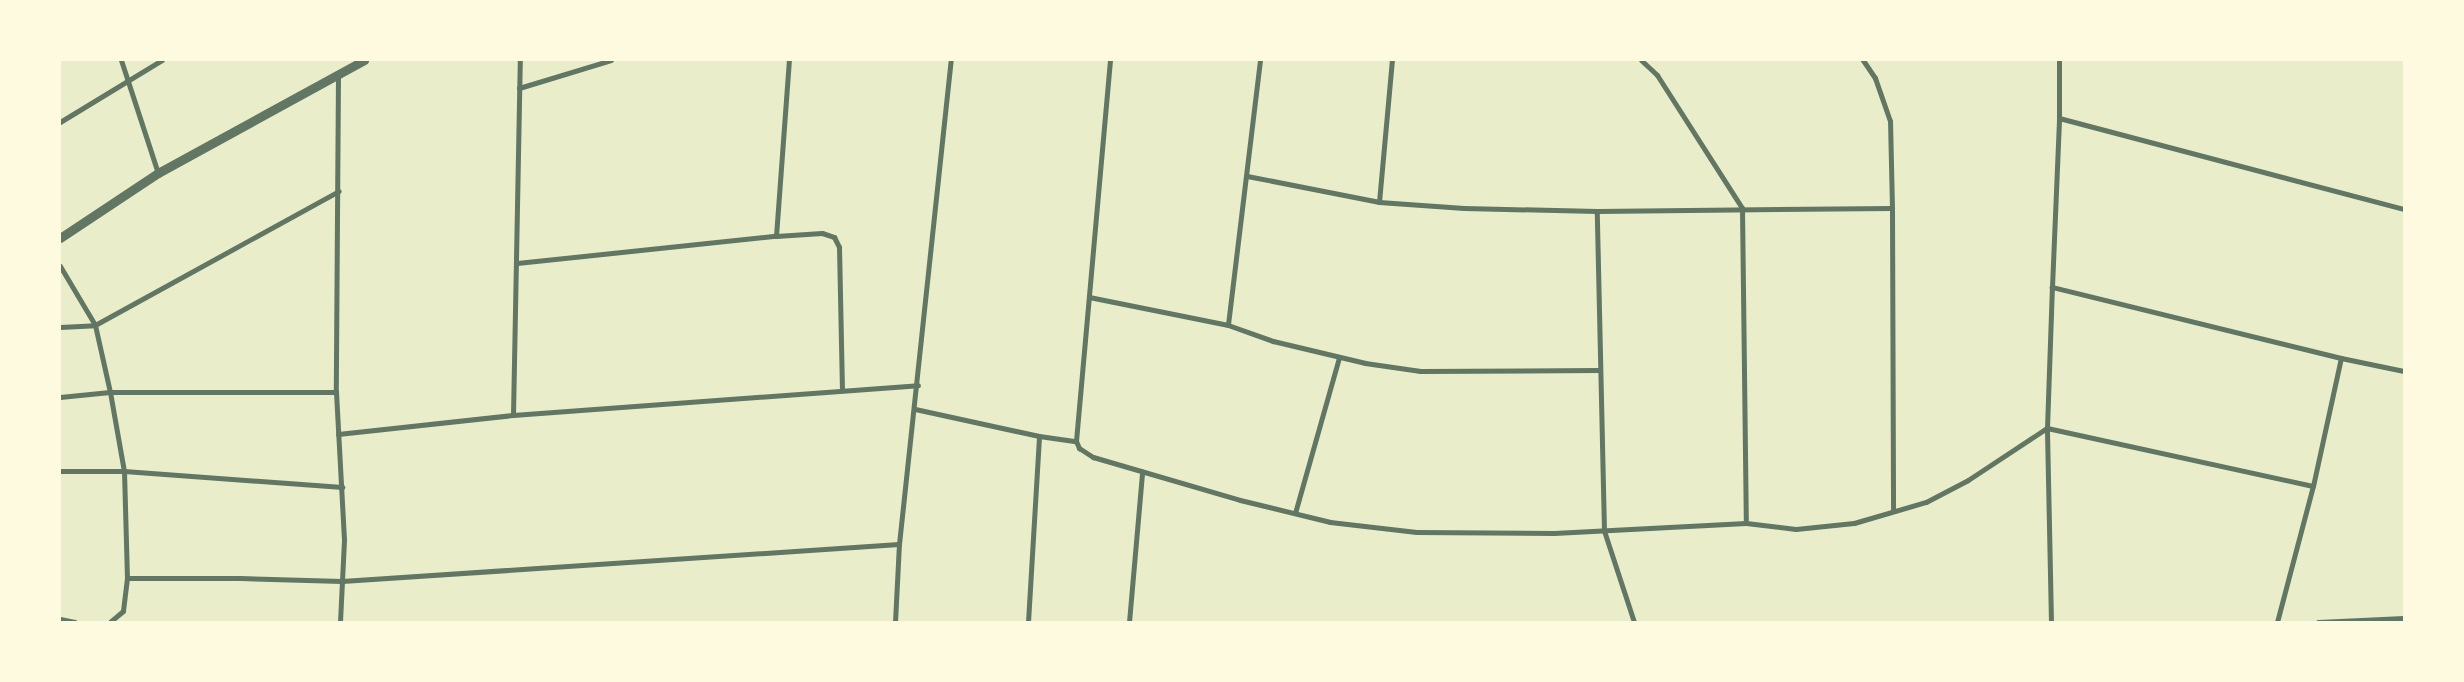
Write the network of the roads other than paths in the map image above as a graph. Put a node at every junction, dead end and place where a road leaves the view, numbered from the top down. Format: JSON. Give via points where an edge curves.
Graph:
{"nodes":[{"id":1,"x":121,"y":60,"type":"edge"},
{"id":2,"x":162,"y":60,"type":"edge"},
{"id":3,"x":364,"y":60,"type":"edge"},
{"id":4,"x":520,"y":60,"type":"edge"},
{"id":5,"x":611,"y":60,"type":"edge"},
{"id":6,"x":789,"y":60,"type":"edge"},
{"id":7,"x":951,"y":60,"type":"edge"},
{"id":8,"x":1110,"y":60,"type":"edge"},
{"id":9,"x":1260,"y":60,"type":"edge"},
{"id":10,"x":1392,"y":60,"type":"edge"},
{"id":11,"x":1641,"y":60,"type":"edge"},
{"id":12,"x":1863,"y":60,"type":"edge"},
{"id":13,"x":2059,"y":60,"type":"edge"},
{"id":14,"x":338,"y":74,"type":"junction"},
{"id":15,"x":128,"y":82,"type":"junction"},
{"id":16,"x":519,"y":88,"type":"junction"},
{"id":17,"x":2059,"y":118,"type":"junction"},
{"id":18,"x":60,"y":122,"type":"edge"},
{"id":19,"x":158,"y":174,"type":"junction"},
{"id":20,"x":1247,"y":176,"type":"junction"},
{"id":21,"x":338,"y":191,"type":"junction"},
{"id":22,"x":1379,"y":202,"type":"junction"},
{"id":23,"x":1742,"y":208,"type":"junction"},
{"id":24,"x":1892,"y":208,"type":"junction"},
{"id":25,"x":2404,"y":209,"type":"edge"},
{"id":26,"x":1597,"y":211,"type":"junction"},
{"id":27,"x":776,"y":236,"type":"junction"},
{"id":28,"x":60,"y":238,"type":"edge"},
{"id":29,"x":517,"y":263,"type":"junction"},
{"id":30,"x":60,"y":266,"type":"edge"},
{"id":31,"x":2052,"y":287,"type":"junction"},
{"id":32,"x":1089,"y":297,"type":"junction"},
{"id":33,"x":1228,"y":324,"type":"junction"},
{"id":34,"x":95,"y":326,"type":"junction"},
{"id":35,"x":60,"y":327,"type":"edge"},
{"id":36,"x":1339,"y":357,"type":"junction"},
{"id":37,"x":2341,"y":358,"type":"junction"},
{"id":38,"x":1599,"y":370,"type":"junction"},
{"id":39,"x":2404,"y":371,"type":"edge"},
{"id":40,"x":918,"y":385,"type":"junction"},
{"id":41,"x":842,"y":389,"type":"junction"},
{"id":42,"x":110,"y":392,"type":"junction"},
{"id":43,"x":336,"y":392,"type":"junction"},
{"id":44,"x":60,"y":397,"type":"edge"},
{"id":45,"x":915,"y":409,"type":"junction"},
{"id":46,"x":513,"y":415,"type":"junction"},
{"id":47,"x":2047,"y":428,"type":"junction"},
{"id":48,"x":338,"y":434,"type":"junction"},
{"id":49,"x":1039,"y":436,"type":"junction"},
{"id":50,"x":1076,"y":441,"type":"junction"},
{"id":51,"x":60,"y":471,"type":"edge"},
{"id":52,"x":124,"y":471,"type":"junction"},
{"id":53,"x":1142,"y":472,"type":"junction"},
{"id":54,"x":2313,"y":486,"type":"junction"},
{"id":55,"x":342,"y":487,"type":"junction"},
{"id":56,"x":1893,"y":511,"type":"junction"},
{"id":57,"x":1295,"y":513,"type":"junction"},
{"id":58,"x":1746,"y":523,"type":"junction"},
{"id":59,"x":1604,"y":531,"type":"junction"},
{"id":60,"x":900,"y":544,"type":"junction"},
{"id":61,"x":127,"y":578,"type":"junction"},
{"id":62,"x":342,"y":581,"type":"junction"},
{"id":63,"x":2404,"y":618,"type":"edge"},
{"id":64,"x":60,"y":619,"type":"edge"},
{"id":65,"x":2358,"y":620,"type":"edge"},
{"id":66,"x":75,"y":622,"type":"edge"},
{"id":67,"x":110,"y":622,"type":"edge"},
{"id":68,"x":340,"y":622,"type":"edge"},
{"id":69,"x":895,"y":622,"type":"edge"},
{"id":70,"x":1028,"y":622,"type":"edge"},
{"id":71,"x":1129,"y":622,"type":"edge"},
{"id":72,"x":1634,"y":622,"type":"edge"},
{"id":73,"x":2050,"y":622,"type":"edge"},
{"id":74,"x":2277,"y":622,"type":"edge"},
{"id":75,"x":2318,"y":622,"type":"edge"}],
"edges":[{"from":1,"to":15,"type":"street"},
{"from":2,"to":15,"type":"street"},
{"from":3,"to":14,"type":"street"},
{"from":4,"to":16,"type":"street"},
{"from":5,"to":16,"type":"street"},
{"from":6,"to":27,"type":"street"},
{"from":7,"to":40,"type":"street"},
{"from":8,"to":32,"type":"street"},
{"from":9,"to":20,"type":"street"},
{"from":10,"to":22,"type":"street"},
{"from":11,"to":23,"type":"street","via":[[1657,76]]},
{"from":12,"to":24,"type":"street","via":[[1875,78],[1890,121]]},
{"from":13,"to":17,"type":"street"},
{"from":14,"to":19,"type":"street"},
{"from":14,"to":21,"type":"street"},
{"from":15,"to":18,"type":"street"},
{"from":15,"to":19,"type":"street"},
{"from":16,"to":29,"type":"street"},
{"from":17,"to":25,"type":"street"},
{"from":17,"to":31,"type":"street"},
{"from":19,"to":28,"type":"street"},
{"from":20,"to":22,"type":"street"},
{"from":20,"to":33,"type":"street"},
{"from":21,"to":34,"type":"street"},
{"from":21,"to":43,"type":"street"},
{"from":22,"to":26,"type":"street"},
{"from":23,"to":24,"type":"street"},
{"from":23,"to":26,"type":"street"},
{"from":23,"to":58,"type":"street"},
{"from":24,"to":56,"type":"street"},
{"from":26,"to":38,"type":"street"},
{"from":27,"to":29,"type":"street"},
{"from":27,"to":41,"type":"street","via":[[822,233],[834,237],[840,247]]},
{"from":29,"to":46,"type":"street"},
{"from":30,"to":34,"type":"street"},
{"from":31,"to":37,"type":"street"},
{"from":31,"to":47,"type":"street"},
{"from":32,"to":33,"type":"street"},
{"from":32,"to":50,"type":"street"},
{"from":33,"to":36,"type":"street","via":[[1273,341]]},
{"from":34,"to":35,"type":"street"},
{"from":34,"to":42,"type":"street"},
{"from":36,"to":38,"type":"street","via":[[1420,371]]},
{"from":36,"to":57,"type":"street"},
{"from":37,"to":39,"type":"street"},
{"from":37,"to":54,"type":"street"},
{"from":38,"to":59,"type":"street"},
{"from":40,"to":41,"type":"street"},
{"from":40,"to":45,"type":"street"},
{"from":41,"to":46,"type":"street"},
{"from":42,"to":43,"type":"street"},
{"from":42,"to":44,"type":"street"},
{"from":42,"to":52,"type":"street"},
{"from":43,"to":48,"type":"street"},
{"from":45,"to":49,"type":"street"},
{"from":45,"to":60,"type":"street"},
{"from":46,"to":48,"type":"street"},
{"from":47,"to":54,"type":"street"},
{"from":47,"to":56,"type":"street","via":[[1968,480],[1926,502]]},
{"from":47,"to":73,"type":"street"},
{"from":48,"to":55,"type":"street"},
{"from":49,"to":50,"type":"street"},
{"from":49,"to":70,"type":"street"},
{"from":50,"to":53,"type":"street","via":[[1079,448],[1093,457]]},
{"from":51,"to":52,"type":"street"},
{"from":52,"to":55,"type":"street"},
{"from":52,"to":61,"type":"street"},
{"from":53,"to":57,"type":"street"},
{"from":53,"to":71,"type":"street"},
{"from":54,"to":74,"type":"street"},
{"from":55,"to":62,"type":"street"},
{"from":56,"to":58,"type":"street","via":[[1854,523],[1796,529]]},
{"from":57,"to":59,"type":"street","via":[[1330,522],[1416,532]]},
{"from":58,"to":59,"type":"street"},
{"from":59,"to":72,"type":"street"},
{"from":60,"to":62,"type":"street"},
{"from":60,"to":69,"type":"street"},
{"from":61,"to":62,"type":"street"},
{"from":61,"to":67,"type":"street","via":[[123,611]]},
{"from":62,"to":68,"type":"street"},
{"from":63,"to":65,"type":"street"},
{"from":64,"to":66,"type":"street"},
{"from":65,"to":75,"type":"street"}]}
